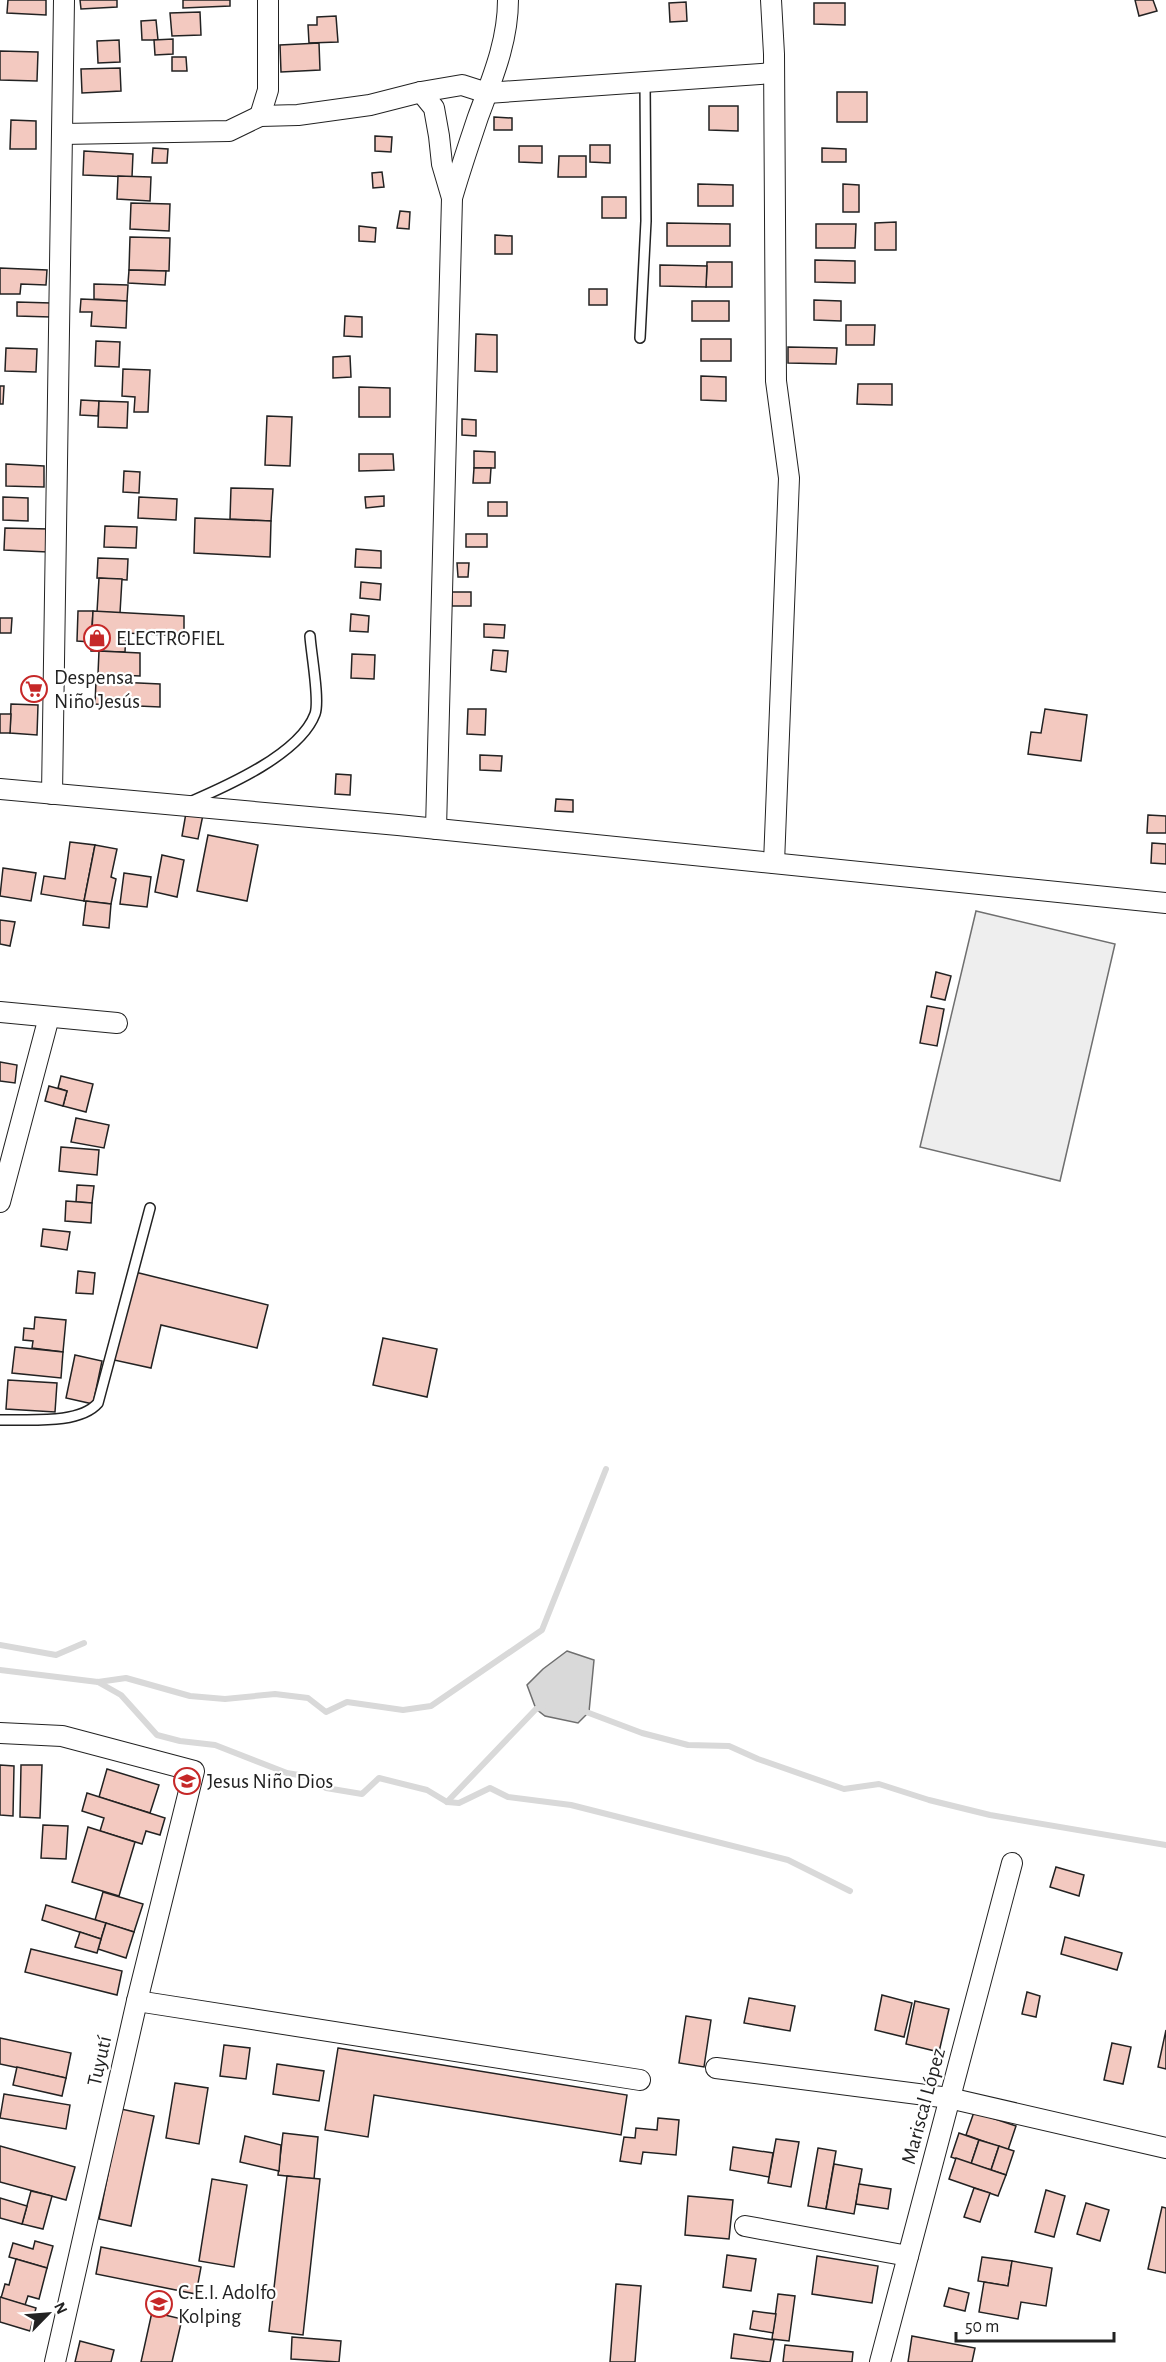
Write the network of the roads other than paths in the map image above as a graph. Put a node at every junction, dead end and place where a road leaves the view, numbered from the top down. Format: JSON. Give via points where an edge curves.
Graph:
{"nodes":[{"id":1,"x":64,"y":0,"type":"edge"},
{"id":2,"x":268,"y":0,"type":"edge"},
{"id":3,"x":508,"y":0,"type":"edge"},
{"id":4,"x":771,"y":0,"type":"edge"},
{"id":5,"x":774,"y":73,"type":"junction"},
{"id":6,"x":645,"y":82,"type":"junction"},
{"id":7,"x":421,"y":92,"type":"junction"},
{"id":8,"x":487,"y":93,"type":"junction"},
{"id":9,"x":260,"y":116,"type":"junction"},
{"id":10,"x":62,"y":134,"type":"junction"},
{"id":11,"x":452,"y":198,"type":"junction"},
{"id":12,"x":640,"y":338,"type":"dead end"},
{"id":13,"x":310,"y":636,"type":"dead end"},
{"id":14,"x":0,"y":789,"type":"edge"},
{"id":15,"x":52,"y":794,"type":"junction"},
{"id":16,"x":182,"y":806,"type":"junction"},
{"id":17,"x":436,"y":829,"type":"junction"},
{"id":18,"x":774,"y":863,"type":"junction"},
{"id":19,"x":1166,"y":903,"type":"edge"},
{"id":20,"x":0,"y":1012,"type":"edge"},
{"id":21,"x":49,"y":1017,"type":"junction"},
{"id":22,"x":117,"y":1023,"type":"dead end"},
{"id":23,"x":0,"y":1202,"type":"edge"},
{"id":24,"x":150,"y":1208,"type":"dead end"},
{"id":25,"x":0,"y":1420,"type":"edge"},
{"id":26,"x":0,"y":1733,"type":"edge"},
{"id":27,"x":1012,"y":1863,"type":"dead end"},
{"id":28,"x":137,"y":2001,"type":"junction"},
{"id":29,"x":716,"y":2068,"type":"dead end"},
{"id":30,"x":640,"y":2080,"type":"dead end"},
{"id":31,"x":949,"y":2098,"type":"junction"},
{"id":32,"x":1166,"y":2148,"type":"edge"},
{"id":33,"x":745,"y":2226,"type":"dead end"},
{"id":34,"x":908,"y":2256,"type":"junction"},
{"id":35,"x":55,"y":2362,"type":"edge"},
{"id":36,"x":880,"y":2362,"type":"edge"}],
"edges":[{"from":1,"to":10,"type":"street"},
{"from":2,"to":9,"type":"street","via":[[268,90]]},
{"from":3,"to":8,"type":"street","via":[[508,22]]},
{"from":4,"to":5,"type":"street"},
{"from":5,"to":6,"type":"street"},
{"from":5,"to":18,"type":"street","via":[[776,381],[789,478]]},
{"from":6,"to":8,"type":"street"},
{"from":6,"to":12,"type":"lane","via":[[646,221]]},
{"from":7,"to":8,"type":"street","via":[[462,86]]},
{"from":7,"to":9,"type":"street","via":[[370,105]]},
{"from":7,"to":11,"type":"street","via":[[434,108],[442,164]]},
{"from":8,"to":11,"type":"street"},
{"from":9,"to":10,"type":"street","via":[[229,131]]},
{"from":10,"to":15,"type":"street"},
{"from":11,"to":17,"type":"street"},
{"from":13,"to":16,"type":"lane","via":[[316,712],[303,734],[250,775]]},
{"from":14,"to":15,"type":"street"},
{"from":15,"to":16,"type":"street"},
{"from":16,"to":17,"type":"street"},
{"from":17,"to":18,"type":"street"},
{"from":18,"to":19,"type":"street"},
{"from":20,"to":21,"type":"street"},
{"from":21,"to":22,"type":"street"},
{"from":21,"to":23,"type":"street"},
{"from":24,"to":25,"type":"lane","via":[[98,1403],[70,1417]]},
{"from":26,"to":28,"type":"street","name":"Tuyutí","via":[[62,1736],[194,1771]]},
{"from":27,"to":31,"type":"street","name":"Mariscal López"},
{"from":28,"to":30,"type":"street"},
{"from":28,"to":35,"type":"street","name":"Tuyutí"},
{"from":29,"to":31,"type":"street"},
{"from":31,"to":32,"type":"street"},
{"from":31,"to":34,"type":"street","name":"Mariscal López"},
{"from":33,"to":34,"type":"street"},
{"from":34,"to":36,"type":"street","name":"Mariscal López"}]}
